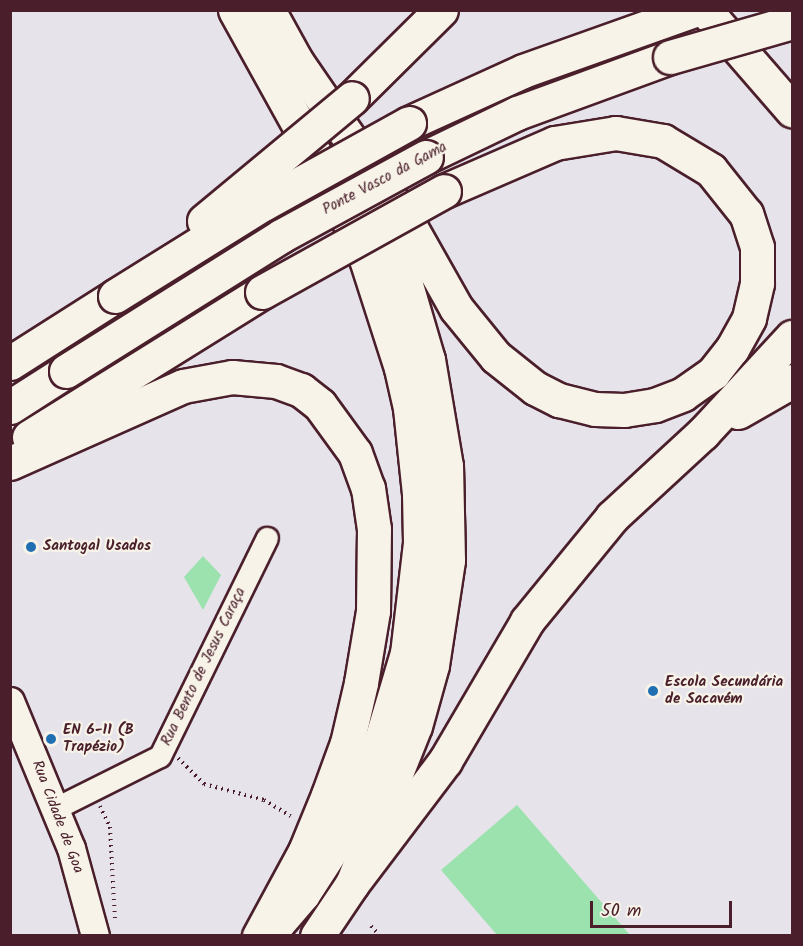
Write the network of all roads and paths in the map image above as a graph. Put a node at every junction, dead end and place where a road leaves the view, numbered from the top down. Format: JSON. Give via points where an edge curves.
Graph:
{"nodes":[{"id":1,"x":235,"y":10,"type":"edge"},
{"id":2,"x":268,"y":10,"type":"edge"},
{"id":3,"x":408,"y":10,"type":"edge"},
{"id":4,"x":441,"y":10,"type":"edge"},
{"id":5,"x":694,"y":10,"type":"edge"},
{"id":6,"x":705,"y":10,"type":"edge"},
{"id":7,"x":766,"y":10,"type":"edge"},
{"id":8,"x":792,"y":22,"type":"edge"},
{"id":9,"x":792,"y":37,"type":"edge"},
{"id":10,"x":290,"y":52,"type":"junction"},
{"id":11,"x":352,"y":98,"type":"junction"},
{"id":12,"x":792,"y":110,"type":"edge"},
{"id":13,"x":115,"y":296,"type":"junction"},
{"id":14,"x":792,"y":337,"type":"edge"},
{"id":15,"x":10,"y":363,"type":"edge"},
{"id":16,"x":792,"y":381,"type":"edge"},
{"id":17,"x":10,"y":407,"type":"edge"},
{"id":18,"x":703,"y":433,"type":"junction"},
{"id":19,"x":10,"y":450,"type":"edge"},
{"id":20,"x":10,"y":463,"type":"edge"},
{"id":21,"x":267,"y":538,"type":"dead end"},
{"id":22,"x":10,"y":701,"type":"edge"},
{"id":23,"x":167,"y":747,"type":"junction"},
{"id":24,"x":98,"y":799,"type":"dead end"},
{"id":25,"x":56,"y":808,"type":"junction"},
{"id":26,"x":297,"y":822,"type":"dead end"},
{"id":27,"x":352,"y":884,"type":"junction"},
{"id":28,"x":372,"y":926,"type":"dead end"},
{"id":29,"x":105,"y":930,"type":"edge"},
{"id":30,"x":259,"y":936,"type":"edge"},
{"id":31,"x":267,"y":936,"type":"edge"},
{"id":32,"x":317,"y":936,"type":"edge"},
{"id":33,"x":380,"y":936,"type":"edge"}],
"edges":[{"from":1,"to":31,"type":"highway","via":[[332,185],[366,259],[401,368],[410,408],[419,494],[420,543],[408,643],[376,757],[332,849],[303,894]]},
{"from":2,"to":10,"type":"highway"},
{"from":3,"to":11,"type":"highway"},
{"from":4,"to":11,"type":"highway"},
{"from":5,"to":13,"type":"highway","bridge":true,"via":[[523,71],[409,123],[263,204]]},
{"from":6,"to":12,"type":"highway"},
{"from":7,"to":9,"type":"highway"},
{"from":8,"to":17,"type":"highway","name":"Ponte Vasco da Gama","bridge":true,"via":[[670,57],[517,113],[426,157],[281,236]]},
{"from":10,"to":19,"type":"highway","bridge":true,"via":[[411,228],[456,308],[496,357],[535,388],[559,400],[624,411],[683,394],[713,373],[732,350],[749,318],[757,283],[757,247],[746,214],[711,170],[663,141],[616,133],[576,138],[526,152],[444,191],[309,263]]},
{"from":10,"to":27,"type":"highway","via":[[357,170],[405,285],[428,360],[446,466],[447,560],[432,665],[401,765]]},
{"from":11,"to":13,"type":"highway","bridge":true},
{"from":13,"to":15,"type":"highway"},
{"from":14,"to":18,"type":"highway"},
{"from":16,"to":18,"type":"highway"},
{"from":18,"to":27,"type":"highway","via":[[612,517],[527,621],[445,761]]},
{"from":20,"to":30,"type":"highway","via":[[183,386],[232,377],[276,381],[301,390],[320,405],[355,453],[368,488],[374,530],[373,611],[347,743],[305,851]]},
{"from":21,"to":23,"type":"street","name":"Rua Bento de Jesus Caraça"},
{"from":22,"to":25,"type":"street","name":"Rua Cidade de Goa"},
{"from":23,"to":25,"type":"street","name":"Rua Bento de Jesus Caraça","via":[[150,764]]},
{"from":23,"to":26,"type":"path","via":[[204,784],[264,800]]},
{"from":24,"to":29,"type":"path","via":[[110,827]]},
{"from":25,"to":29,"type":"street","name":"Rua Cidade de Goa"},
{"from":27,"to":32,"type":"highway"},
{"from":28,"to":33,"type":"path"}]}
